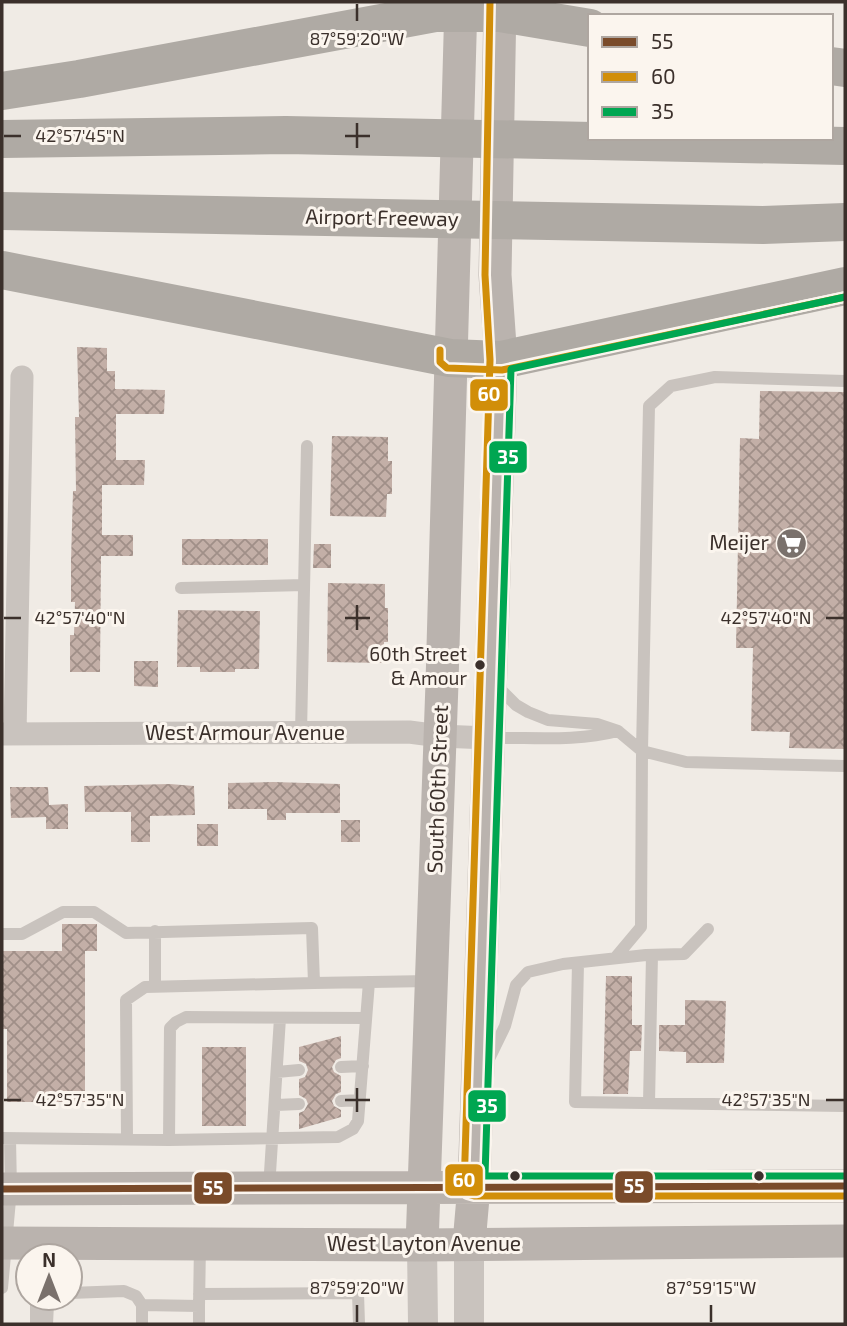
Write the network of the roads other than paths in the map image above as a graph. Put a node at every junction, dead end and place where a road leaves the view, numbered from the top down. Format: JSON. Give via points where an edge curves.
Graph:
{"nodes":[{"id":1,"x":461,"y":7,"type":"edge"},
{"id":2,"x":500,"y":8,"type":"edge"},
{"id":3,"x":588,"y":28,"type":"edge"},
{"id":4,"x":2,"y":90,"type":"edge"},
{"id":5,"x":2,"y":139,"type":"edge"},
{"id":6,"x":845,"y":146,"type":"edge"},
{"id":7,"x":2,"y":211,"type":"edge"},
{"id":8,"x":845,"y":222,"type":"edge"},
{"id":9,"x":2,"y":270,"type":"edge"},
{"id":10,"x":845,"y":286,"type":"edge"},
{"id":11,"x":450,"y":358,"type":"junction"},
{"id":12,"x":501,"y":360,"type":"junction"},
{"id":13,"x":22,"y":377,"type":"dead end"},
{"id":14,"x":845,"y":381,"type":"edge"},
{"id":15,"x":307,"y":446,"type":"dead end"},
{"id":16,"x":304,"y":585,"type":"junction"},
{"id":17,"x":181,"y":588,"type":"dead end"},
{"id":18,"x":490,"y":680,"type":"junction"},
{"id":19,"x":618,"y":731,"type":"junction"},
{"id":20,"x":301,"y":733,"type":"junction"},
{"id":21,"x":8,"y":734,"type":"edge"},
{"id":22,"x":440,"y":736,"type":"junction"},
{"id":23,"x":488,"y":738,"type":"junction"},
{"id":24,"x":642,"y":751,"type":"junction"},
{"id":25,"x":845,"y":766,"type":"edge"},
{"id":26,"x":708,"y":929,"type":"dead end"},
{"id":27,"x":155,"y":931,"type":"junction"},
{"id":28,"x":2,"y":934,"type":"edge"},
{"id":29,"x":652,"y":955,"type":"junction"},
{"id":30,"x":615,"y":958,"type":"junction"},
{"id":31,"x":578,"y":963,"type":"junction"},
{"id":32,"x":431,"y":981,"type":"junction"},
{"id":33,"x":481,"y":981,"type":"junction"},
{"id":34,"x":369,"y":982,"type":"junction"},
{"id":35,"x":313,"y":983,"type":"junction"},
{"id":36,"x":155,"y":987,"type":"junction"},
{"id":37,"x":280,"y":1018,"type":"junction"},
{"id":38,"x":366,"y":1018,"type":"junction"},
{"id":39,"x":363,"y":1066,"type":"junction"},
{"id":40,"x":341,"y":1067,"type":"dead end"},
{"id":41,"x":299,"y":1070,"type":"dead end"},
{"id":42,"x":277,"y":1072,"type":"junction"},
{"id":43,"x":477,"y":1085,"type":"junction"},
{"id":44,"x":360,"y":1100,"type":"junction"},
{"id":45,"x":341,"y":1101,"type":"dead end"},
{"id":46,"x":649,"y":1103,"type":"junction"},
{"id":47,"x":299,"y":1104,"type":"dead end"},
{"id":48,"x":275,"y":1105,"type":"junction"},
{"id":49,"x":845,"y":1106,"type":"edge"},
{"id":50,"x":127,"y":1138,"type":"junction"},
{"id":51,"x":6,"y":1139,"type":"edge"},
{"id":52,"x":274,"y":1139,"type":"junction"},
{"id":53,"x":169,"y":1140,"type":"junction"},
{"id":54,"x":474,"y":1186,"type":"junction"},
{"id":55,"x":845,"y":1186,"type":"edge"},
{"id":56,"x":423,"y":1188,"type":"junction"},
{"id":57,"x":6,"y":1189,"type":"edge"},
{"id":58,"x":269,"y":1189,"type":"junction"},
{"id":59,"x":845,"y":1241,"type":"edge"},
{"id":60,"x":4,"y":1243,"type":"edge"},
{"id":61,"x":468,"y":1243,"type":"junction"},
{"id":62,"x":200,"y":1244,"type":"junction"},
{"id":63,"x":422,"y":1245,"type":"junction"},
{"id":64,"x":84,"y":1248,"type":"edge"},
{"id":65,"x":2,"y":1288,"type":"edge"},
{"id":66,"x":84,"y":1292,"type":"edge"},
{"id":67,"x":199,"y":1300,"type":"junction"},
{"id":68,"x":142,"y":1305,"type":"junction"},
{"id":69,"x":142,"y":1324,"type":"edge"},
{"id":70,"x":199,"y":1324,"type":"edge"},
{"id":71,"x":359,"y":1324,"type":"edge"},
{"id":72,"x":423,"y":1324,"type":"edge"},
{"id":73,"x":469,"y":1324,"type":"edge"}],
"edges":[{"from":1,"to":2,"type":"highway"},
{"from":1,"to":4,"type":"highway"},
{"from":1,"to":11,"type":"main road","name":"South 60th Street"},
{"from":2,"to":3,"type":"highway"},
{"from":2,"to":12,"type":"main road","via":[[495,275]]},
{"from":5,"to":6,"type":"highway","via":[[286,135]]},
{"from":7,"to":8,"type":"highway","name":"Airport Freeway","via":[[763,225]]},
{"from":9,"to":11,"type":"highway"},
{"from":10,"to":12,"type":"highway"},
{"from":11,"to":12,"type":"highway"},
{"from":11,"to":22,"type":"main road","name":"South 60th Street"},
{"from":12,"to":18,"type":"main road"},
{"from":13,"to":21,"type":"street"},
{"from":14,"to":24,"type":"lane","via":[[715,377],[671,386],[649,406]]},
{"from":15,"to":16,"type":"lane"},
{"from":16,"to":17,"type":"lane"},
{"from":16,"to":20,"type":"lane"},
{"from":18,"to":19,"type":"lane","via":[[516,705],[548,720],[597,724]]},
{"from":18,"to":23,"type":"main road"},
{"from":19,"to":23,"type":"lane","via":[[538,740]]},
{"from":19,"to":24,"type":"lane"},
{"from":20,"to":21,"type":"street","name":"West Armour Avenue"},
{"from":20,"to":22,"type":"street","name":"West Armour Avenue"},
{"from":22,"to":23,"type":"street","name":"West Armour Avenue"},
{"from":22,"to":32,"type":"main road","name":"South 60th Street"},
{"from":23,"to":33,"type":"main road"},
{"from":24,"to":25,"type":"lane","via":[[686,762]]},
{"from":24,"to":30,"type":"lane","via":[[641,927]]},
{"from":26,"to":29,"type":"lane","via":[[684,954]]},
{"from":27,"to":28,"type":"lane","via":[[126,933],[94,912],[63,912],[22,934]]},
{"from":27,"to":35,"type":"lane","via":[[312,928]]},
{"from":27,"to":36,"type":"lane"},
{"from":29,"to":30,"type":"lane"},
{"from":29,"to":46,"type":"lane"},
{"from":30,"to":31,"type":"lane"},
{"from":31,"to":43,"type":"lane","via":[[528,972],[516,985],[505,1026]]},
{"from":31,"to":46,"type":"lane","via":[[575,1102]]},
{"from":32,"to":33,"type":"main road"},
{"from":32,"to":34,"type":"lane"},
{"from":32,"to":56,"type":"main road","name":"South 60th Street"},
{"from":33,"to":43,"type":"main road"},
{"from":34,"to":35,"type":"lane"},
{"from":34,"to":38,"type":"lane"},
{"from":35,"to":36,"type":"lane"},
{"from":36,"to":50,"type":"lane","via":[[145,987],[126,1000]]},
{"from":37,"to":38,"type":"lane"},
{"from":37,"to":42,"type":"lane"},
{"from":37,"to":53,"type":"lane","via":[[186,1017],[170,1028]]},
{"from":38,"to":39,"type":"lane"},
{"from":39,"to":40,"type":"lane"},
{"from":39,"to":44,"type":"lane"},
{"from":41,"to":42,"type":"lane"},
{"from":42,"to":48,"type":"lane"},
{"from":43,"to":54,"type":"main road"},
{"from":44,"to":45,"type":"lane"},
{"from":44,"to":52,"type":"lane","via":[[358,1121],[338,1137]]},
{"from":46,"to":49,"type":"lane"},
{"from":47,"to":48,"type":"lane"},
{"from":48,"to":52,"type":"lane"},
{"from":50,"to":51,"type":"lane"},
{"from":50,"to":53,"type":"lane"},
{"from":51,"to":57,"type":"lane"},
{"from":52,"to":53,"type":"lane"},
{"from":52,"to":58,"type":"lane"},
{"from":54,"to":55,"type":"main road"},
{"from":54,"to":56,"type":"main road"},
{"from":54,"to":61,"type":"main road"},
{"from":56,"to":58,"type":"main road"},
{"from":56,"to":63,"type":"main road","name":"South 60th Street"},
{"from":57,"to":58,"type":"main road"},
{"from":57,"to":60,"type":"lane"},
{"from":59,"to":61,"type":"main road","name":"West Layton Avenue"},
{"from":60,"to":65,"type":"lane"},
{"from":61,"to":63,"type":"main road","name":"West Layton Avenue"},
{"from":61,"to":73,"type":"street"},
{"from":62,"to":63,"type":"main road","name":"West Layton Avenue"},
{"from":62,"to":64,"type":"main road","name":"West Layton Avenue"},
{"from":62,"to":67,"type":"lane"},
{"from":63,"to":72,"type":"street","name":"South 60th Street"},
{"from":66,"to":68,"type":"lane","via":[[124,1291]]},
{"from":67,"to":68,"type":"lane"},
{"from":67,"to":70,"type":"lane"},
{"from":67,"to":71,"type":"lane","via":[[358,1293]]},
{"from":68,"to":69,"type":"lane"}]}
